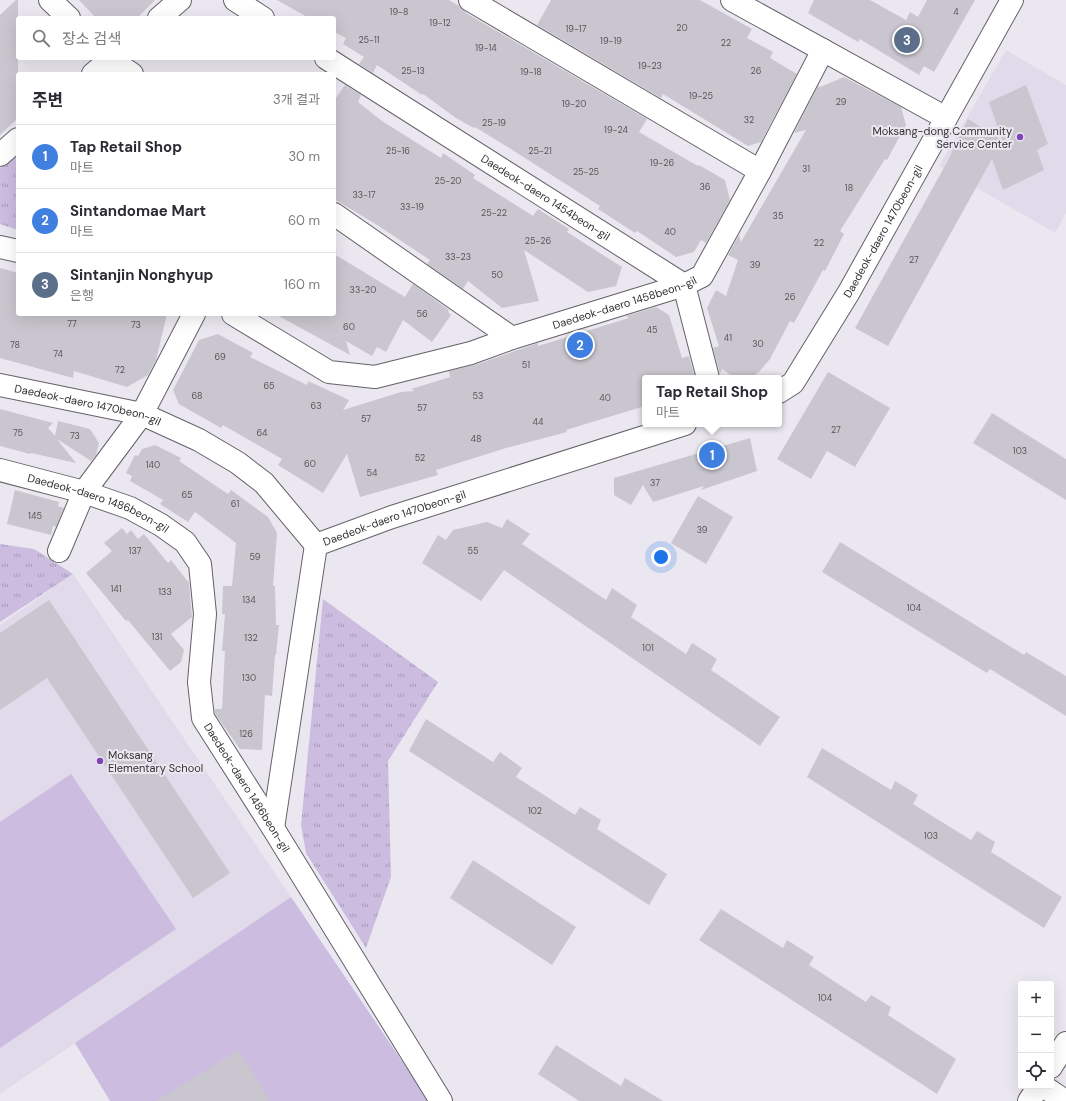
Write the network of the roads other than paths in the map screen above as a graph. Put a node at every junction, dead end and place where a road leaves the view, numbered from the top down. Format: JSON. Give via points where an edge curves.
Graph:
{"nodes":[{"id":1,"x":50,"y":0,"type":"edge"},
{"id":2,"x":180,"y":0,"type":"edge"},
{"id":3,"x":235,"y":0,"type":"edge"},
{"id":4,"x":470,"y":0,"type":"edge"},
{"id":5,"x":732,"y":0,"type":"edge"},
{"id":6,"x":1012,"y":0,"type":"edge"},
{"id":7,"x":67,"y":16,"type":"edge"},
{"id":8,"x":161,"y":16,"type":"edge"},
{"id":9,"x":260,"y":16,"type":"edge"},
{"id":10,"x":823,"y":50,"type":"junction"},
{"id":11,"x":109,"y":60,"type":"edge"},
{"id":12,"x":114,"y":60,"type":"edge"},
{"id":13,"x":329,"y":60,"type":"edge"},
{"id":14,"x":95,"y":72,"type":"edge"},
{"id":15,"x":129,"y":72,"type":"edge"},
{"id":16,"x":946,"y":118,"type":"junction"},
{"id":17,"x":16,"y":141,"type":"edge"},
{"id":18,"x":0,"y":155,"type":"edge"},
{"id":19,"x":760,"y":171,"type":"junction"},
{"id":20,"x":336,"y":215,"type":"edge"},
{"id":21,"x":0,"y":247,"type":"edge"},
{"id":22,"x":16,"y":251,"type":"edge"},
{"id":23,"x":684,"y":285,"type":"junction"},
{"id":24,"x":193,"y":316,"type":"edge"},
{"id":25,"x":236,"y":316,"type":"edge"},
{"id":26,"x":512,"y":338,"type":"junction"},
{"id":27,"x":707,"y":375,"type":"edge"},
{"id":28,"x":0,"y":385,"type":"edge"},
{"id":29,"x":782,"y":390,"type":"edge"},
{"id":30,"x":142,"y":414,"type":"junction"},
{"id":31,"x":677,"y":427,"type":"edge"},
{"id":32,"x":0,"y":470,"type":"edge"},
{"id":33,"x":84,"y":492,"type":"junction"},
{"id":34,"x":316,"y":545,"type":"junction"},
{"id":35,"x":59,"y":551,"type":"dead end"},
{"id":36,"x":273,"y":828,"type":"junction"},
{"id":37,"x":1066,"y":1043,"type":"edge"},
{"id":38,"x":1054,"y":1062,"type":"edge"},
{"id":39,"x":1037,"y":1089,"type":"edge"},
{"id":40,"x":1048,"y":1089,"type":"edge"},
{"id":41,"x":441,"y":1101,"type":"edge"},
{"id":42,"x":1029,"y":1101,"type":"edge"},
{"id":43,"x":1065,"y":1101,"type":"edge"}],
"edges":[{"from":1,"to":7,"type":"street"},
{"from":2,"to":8,"type":"street"},
{"from":3,"to":9,"type":"street"},
{"from":4,"to":19,"type":"street"},
{"from":5,"to":10,"type":"street"},
{"from":6,"to":16,"type":"street","name":"Daedeok-daero 1470beon-gil"},
{"from":10,"to":16,"type":"street"},
{"from":10,"to":19,"type":"street","name":"Daedeok-daero 1458beon-gil"},
{"from":11,"to":14,"type":"street"},
{"from":12,"to":15,"type":"street"},
{"from":13,"to":23,"type":"street","name":"Daedeok-daero 1454beon-gil"},
{"from":16,"to":29,"type":"street","name":"Daedeok-daero 1470beon-gil","via":[[849,292],[793,383]]},
{"from":17,"to":18,"type":"street"},
{"from":19,"to":23,"type":"street","name":"Daedeok-daero 1458beon-gil","via":[[702,276]]},
{"from":20,"to":26,"type":"street"},
{"from":21,"to":22,"type":"street"},
{"from":23,"to":26,"type":"street","name":"Daedeok-daero 1458beon-gil"},
{"from":23,"to":27,"type":"street"},
{"from":24,"to":30,"type":"street"},
{"from":25,"to":26,"type":"street","name":"Daedeok-daero 1458beon-gil","via":[[329,372],[375,377],[471,353]]},
{"from":28,"to":30,"type":"street","name":"Daedeok-daero 1470beon-gil"},
{"from":30,"to":33,"type":"street"},
{"from":30,"to":34,"type":"street","name":"Daedeok-daero 1470beon-gil","via":[[199,440],[238,463],[264,483]]},
{"from":31,"to":34,"type":"street","name":"Daedeok-daero 1470beon-gil","via":[[392,517]]},
{"from":32,"to":33,"type":"street","name":"Daedeok-daero 1486beon-gil"},
{"from":33,"to":35,"type":"street"},
{"from":33,"to":36,"type":"street","name":"Daedeok-daero 1486beon-gil","via":[[130,508],[160,525],[185,542],[200,564],[205,614],[199,682],[203,718]]},
{"from":34,"to":36,"type":"street"},
{"from":36,"to":41,"type":"street","name":"Daedeok-daero 1486beon-gil"},
{"from":37,"to":38,"type":"street"},
{"from":39,"to":42,"type":"street"},
{"from":40,"to":43,"type":"street"}]}
